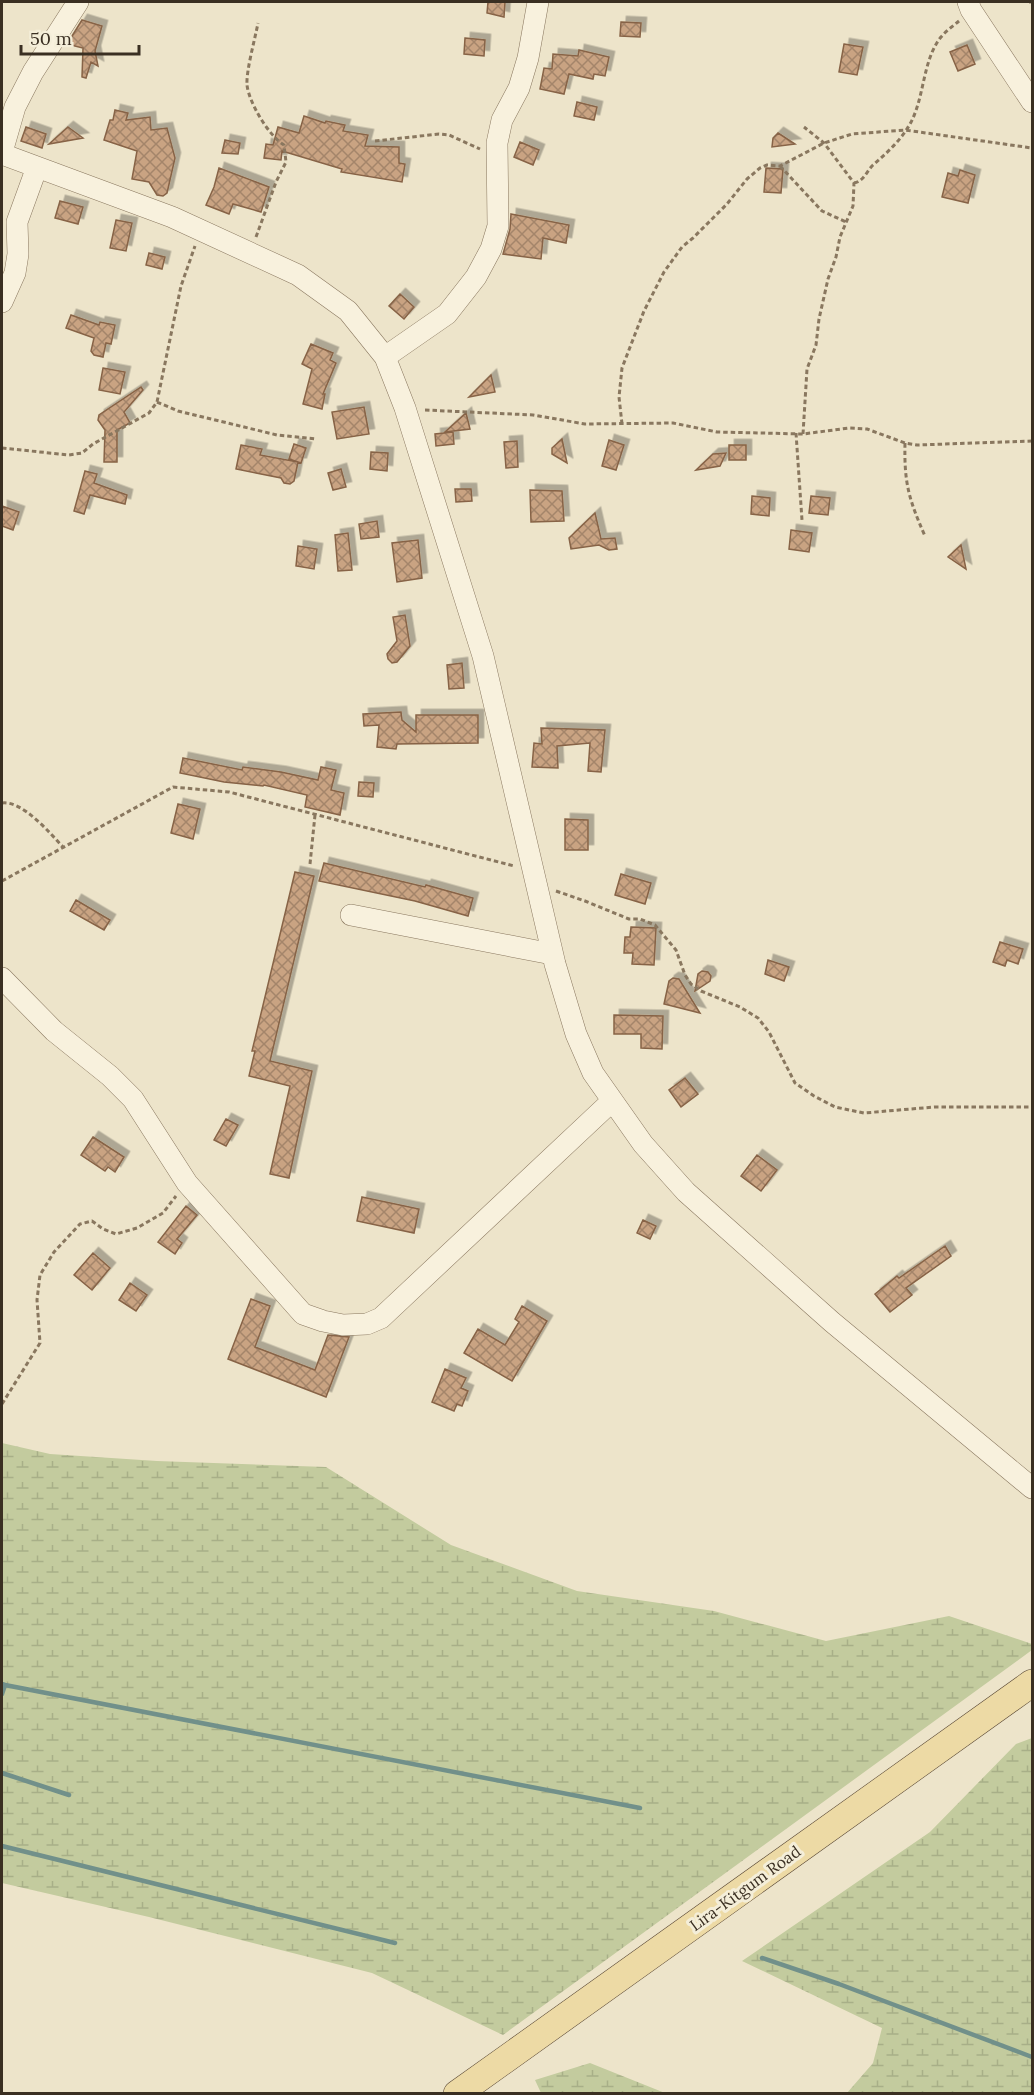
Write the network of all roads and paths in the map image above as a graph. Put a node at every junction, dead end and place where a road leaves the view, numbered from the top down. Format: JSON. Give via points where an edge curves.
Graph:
{"nodes":[{"id":1,"x":78,"y":2,"type":"edge"},
{"id":2,"x":538,"y":2,"type":"edge"},
{"id":3,"x":970,"y":6,"type":"edge"},
{"id":4,"x":258,"y":23,"type":"dead end"},
{"id":5,"x":1032,"y":102,"type":"edge"},
{"id":6,"x":804,"y":127,"type":"dead end"},
{"id":7,"x":905,"y":130,"type":"junction"},
{"id":8,"x":375,"y":141,"type":"dead end"},
{"id":9,"x":824,"y":143,"type":"junction"},
{"id":10,"x":1032,"y":148,"type":"edge"},
{"id":11,"x":2,"y":153,"type":"edge"},
{"id":12,"x":497,"y":157,"type":"junction"},
{"id":13,"x":780,"y":166,"type":"junction"},
{"id":14,"x":37,"y":167,"type":"junction"},
{"id":15,"x":854,"y":183,"type":"junction"},
{"id":16,"x":846,"y":222,"type":"junction"},
{"id":17,"x":200,"y":230,"type":"junction"},
{"id":18,"x":250,"y":254,"type":"junction"},
{"id":19,"x":2,"y":302,"type":"edge"},
{"id":20,"x":385,"y":357,"type":"junction"},
{"id":21,"x":157,"y":402,"type":"junction"},
{"id":22,"x":405,"y":408,"type":"junction"},
{"id":23,"x":622,"y":424,"type":"junction"},
{"id":24,"x":796,"y":433,"type":"junction"},
{"id":25,"x":803,"y":434,"type":"junction"},
{"id":26,"x":317,"y":439,"type":"dead end"},
{"id":27,"x":1032,"y":441,"type":"edge"},
{"id":28,"x":905,"y":443,"type":"junction"},
{"id":29,"x":2,"y":448,"type":"edge"},
{"id":30,"x":802,"y":520,"type":"dead end"},
{"id":31,"x":925,"y":536,"type":"dead end"},
{"id":32,"x":2,"y":803,"type":"edge"},
{"id":33,"x":315,"y":814,"type":"junction"},
{"id":34,"x":63,"y":847,"type":"junction"},
{"id":35,"x":310,"y":864,"type":"dead end"},
{"id":36,"x":535,"y":880,"type":"junction"},
{"id":37,"x":2,"y":881,"type":"edge"},
{"id":38,"x":351,"y":915,"type":"dead end"},
{"id":39,"x":552,"y":954,"type":"junction"},
{"id":40,"x":2,"y":978,"type":"edge"},
{"id":41,"x":612,"y":1101,"type":"junction"},
{"id":42,"x":1032,"y":1107,"type":"edge"},
{"id":43,"x":187,"y":1183,"type":"junction"},
{"id":44,"x":2,"y":1404,"type":"edge"},
{"id":45,"x":1032,"y":1488,"type":"edge"},
{"id":46,"x":1032,"y":1683,"type":"edge"},
{"id":47,"x":457,"y":2094,"type":"edge"}],
"edges":[{"from":1,"to":11,"type":"street","via":[[24,89]]},
{"from":2,"to":12,"type":"street","via":[[528,58],[519,88],[502,120]]},
{"from":3,"to":5,"type":"street"},
{"from":3,"to":7,"type":"path","via":[[941,36],[932,53]]},
{"from":4,"to":18,"type":"path","via":[[247,84],[274,139],[284,145],[286,162]]},
{"from":6,"to":9,"type":"path"},
{"from":7,"to":9,"type":"path","via":[[852,134]]},
{"from":7,"to":10,"type":"path"},
{"from":7,"to":15,"type":"path","via":[[889,152],[860,182]]},
{"from":8,"to":12,"type":"path","via":[[449,135]]},
{"from":9,"to":13,"type":"path"},
{"from":9,"to":15,"type":"path"},
{"from":11,"to":14,"type":"street"},
{"from":12,"to":20,"type":"street","via":[[498,226],[476,277],[447,314]]},
{"from":13,"to":16,"type":"path","via":[[822,211]]},
{"from":13,"to":23,"type":"path","via":[[760,168],[747,179],[727,204],[681,247],[663,272],[622,368]]},
{"from":14,"to":17,"type":"street"},
{"from":14,"to":19,"type":"street","via":[[17,222],[15,273]]},
{"from":15,"to":16,"type":"path","via":[[853,206]]},
{"from":16,"to":25,"type":"path","via":[[807,369]]},
{"from":17,"to":18,"type":"street"},
{"from":17,"to":21,"type":"path","via":[[181,286]]},
{"from":18,"to":20,"type":"street","via":[[298,275],[348,311]]},
{"from":20,"to":22,"type":"street"},
{"from":21,"to":26,"type":"path","via":[[178,411],[277,435]]},
{"from":21,"to":29,"type":"path","via":[[149,413],[82,453]]},
{"from":22,"to":23,"type":"path"},
{"from":22,"to":36,"type":"street","via":[[483,656]]},
{"from":23,"to":24,"type":"path","via":[[673,423],[717,432]]},
{"from":24,"to":25,"type":"path"},
{"from":24,"to":30,"type":"path"},
{"from":25,"to":28,"type":"path","via":[[867,429]]},
{"from":27,"to":28,"type":"path"},
{"from":28,"to":31,"type":"path","via":[[904,473]]},
{"from":32,"to":34,"type":"path","via":[[9,802],[36,819]]},
{"from":33,"to":34,"type":"path","via":[[229,792],[173,787]]},
{"from":33,"to":35,"type":"path"},
{"from":33,"to":36,"type":"path"},
{"from":34,"to":37,"type":"path"},
{"from":36,"to":39,"type":"street"},
{"from":36,"to":42,"type":"path","via":[[629,919],[655,925],[676,950],[691,984],[758,1018],[795,1083],[836,1107],[864,1113],[934,1107]]},
{"from":38,"to":39,"type":"street"},
{"from":39,"to":41,"type":"street","via":[[576,1035],[593,1073]]},
{"from":40,"to":43,"type":"street","via":[[54,1031],[133,1099]]},
{"from":41,"to":43,"type":"street","via":[[381,1318],[367,1324],[343,1325],[303,1314]]},
{"from":41,"to":45,"type":"street","via":[[642,1144],[686,1191],[832,1322]]},
{"from":43,"to":44,"type":"path","via":[[163,1213],[136,1228],[116,1234],[92,1221],[80,1224],[54,1252],[40,1275],[40,1343]]},
{"from":46,"to":47,"type":"main road","name":"Lira-Kitgum Road"}]}
